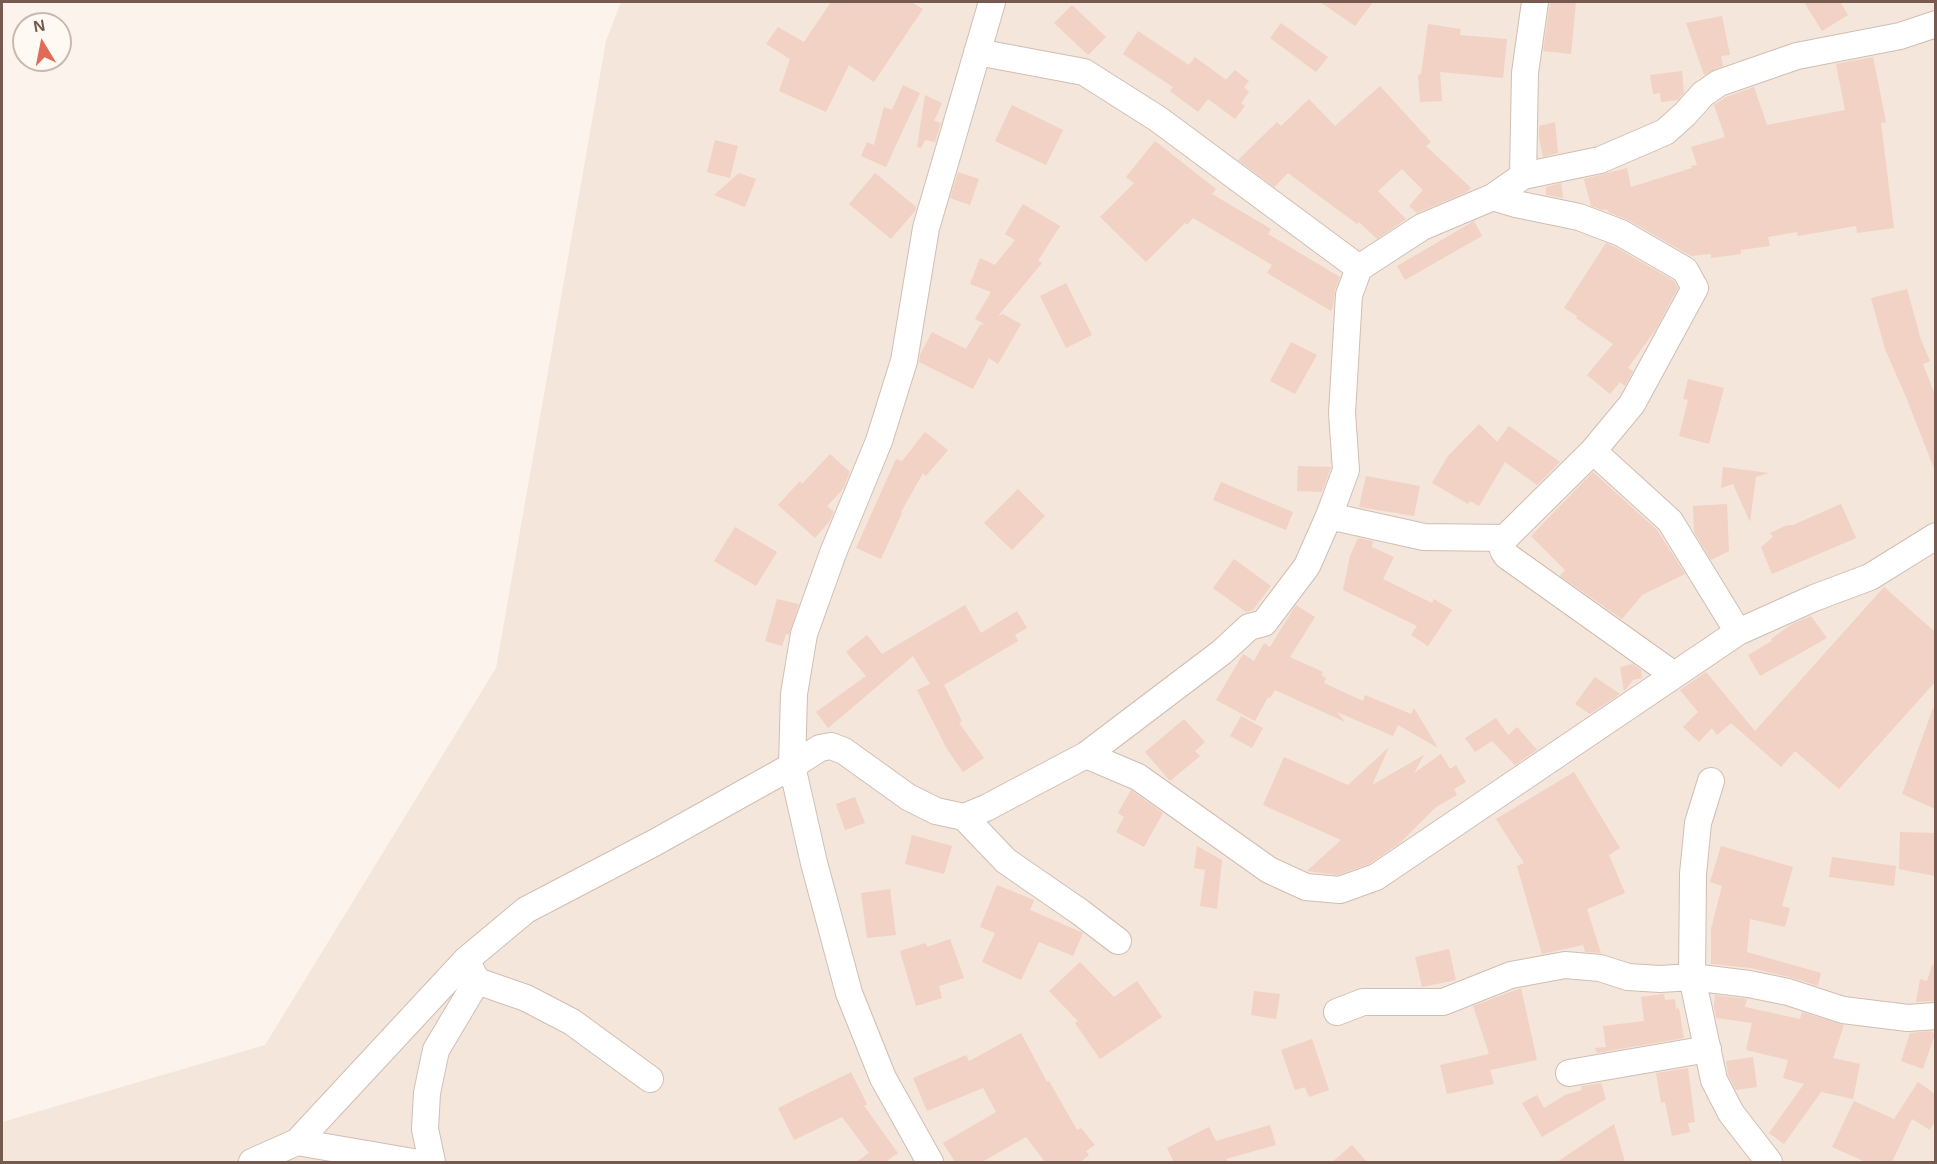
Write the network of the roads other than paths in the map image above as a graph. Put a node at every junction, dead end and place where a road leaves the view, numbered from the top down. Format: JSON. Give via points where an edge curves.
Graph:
{"nodes":[{"id":1,"x":993,"y":2,"type":"edge"},
{"id":2,"x":1535,"y":2,"type":"edge"},
{"id":3,"x":1935,"y":24,"type":"edge"},
{"id":4,"x":977,"y":52,"type":"junction"},
{"id":5,"x":1523,"y":176,"type":"junction"},
{"id":6,"x":1493,"y":197,"type":"junction"},
{"id":7,"x":1359,"y":268,"type":"junction"},
{"id":8,"x":1593,"y":451,"type":"junction"},
{"id":9,"x":1329,"y":516,"type":"junction"},
{"id":10,"x":1935,"y":536,"type":"edge"},
{"id":11,"x":1505,"y":538,"type":"junction"},
{"id":12,"x":1738,"y":632,"type":"junction"},
{"id":13,"x":1674,"y":675,"type":"junction"},
{"id":14,"x":1086,"y":755,"type":"junction"},
{"id":15,"x":792,"y":766,"type":"junction"},
{"id":16,"x":1712,"y":781,"type":"dead end"},
{"id":17,"x":964,"y":816,"type":"junction"},
{"id":18,"x":1118,"y":941,"type":"dead end"},
{"id":19,"x":471,"y":970,"type":"junction"},
{"id":20,"x":1692,"y":977,"type":"junction"},
{"id":21,"x":1337,"y":1012,"type":"dead end"},
{"id":22,"x":1935,"y":1016,"type":"edge"},
{"id":23,"x":1708,"y":1049,"type":"junction"},
{"id":24,"x":1569,"y":1073,"type":"dead end"},
{"id":25,"x":650,"y":1079,"type":"dead end"},
{"id":26,"x":297,"y":1142,"type":"junction"},
{"id":27,"x":252,"y":1162,"type":"edge"},
{"id":28,"x":413,"y":1162,"type":"edge"},
{"id":29,"x":432,"y":1162,"type":"edge"},
{"id":30,"x":930,"y":1162,"type":"edge"},
{"id":31,"x":1769,"y":1162,"type":"edge"}],
"edges":[{"from":1,"to":4,"type":"street"},
{"from":2,"to":5,"type":"street","via":[[1525,73]]},
{"from":3,"to":5,"type":"street","via":[[1900,36],[1797,56],[1719,83],[1702,94],[1665,132],[1600,160]]},
{"from":4,"to":7,"type":"street","via":[[1084,72],[1158,118]]},
{"from":4,"to":15,"type":"street","via":[[926,228],[904,361],[879,441],[804,634],[794,694]]},
{"from":5,"to":6,"type":"street"},
{"from":6,"to":7,"type":"street","via":[[1422,227]]},
{"from":6,"to":8,"type":"street","via":[[1579,217],[1621,233],[1685,270],[1695,288],[1632,404]]},
{"from":7,"to":9,"type":"street","via":[[1349,295],[1342,413],[1346,470]]},
{"from":8,"to":11,"type":"street"},
{"from":8,"to":12,"type":"street","via":[[1670,521]]},
{"from":9,"to":11,"type":"street","via":[[1424,537]]},
{"from":9,"to":14,"type":"street","via":[[1307,566],[1264,623],[1249,627]]},
{"from":10,"to":12,"type":"street","via":[[1870,577]]},
{"from":11,"to":13,"type":"street","via":[[1502,551],[1507,556]]},
{"from":12,"to":13,"type":"street"},
{"from":13,"to":14,"type":"street","via":[[1376,877],[1340,890],[1306,887],[1269,870],[1138,777]]},
{"from":14,"to":17,"type":"street"},
{"from":15,"to":17,"type":"street","via":[[820,748],[831,746],[844,751],[908,797],[936,811]]},
{"from":15,"to":19,"type":"street","via":[[526,910]]},
{"from":15,"to":30,"type":"street","via":[[849,993],[883,1078]]},
{"from":16,"to":20,"type":"street","via":[[1698,823],[1693,874]]},
{"from":17,"to":18,"type":"street","via":[[1006,861]]},
{"from":19,"to":25,"type":"street","via":[[572,1022]]},
{"from":19,"to":26,"type":"street"},
{"from":19,"to":29,"type":"street","via":[[435,1050],[425,1129]]},
{"from":20,"to":21,"type":"street","via":[[1628,977],[1600,968],[1565,965],[1511,975],[1443,1002],[1363,1002]]},
{"from":20,"to":22,"type":"street","via":[[1788,992],[1843,1010],[1908,1018]]},
{"from":20,"to":23,"type":"street"},
{"from":23,"to":24,"type":"street"},
{"from":23,"to":31,"type":"street","via":[[1722,1098]]},
{"from":26,"to":27,"type":"street"},
{"from":26,"to":28,"type":"street"}]}
